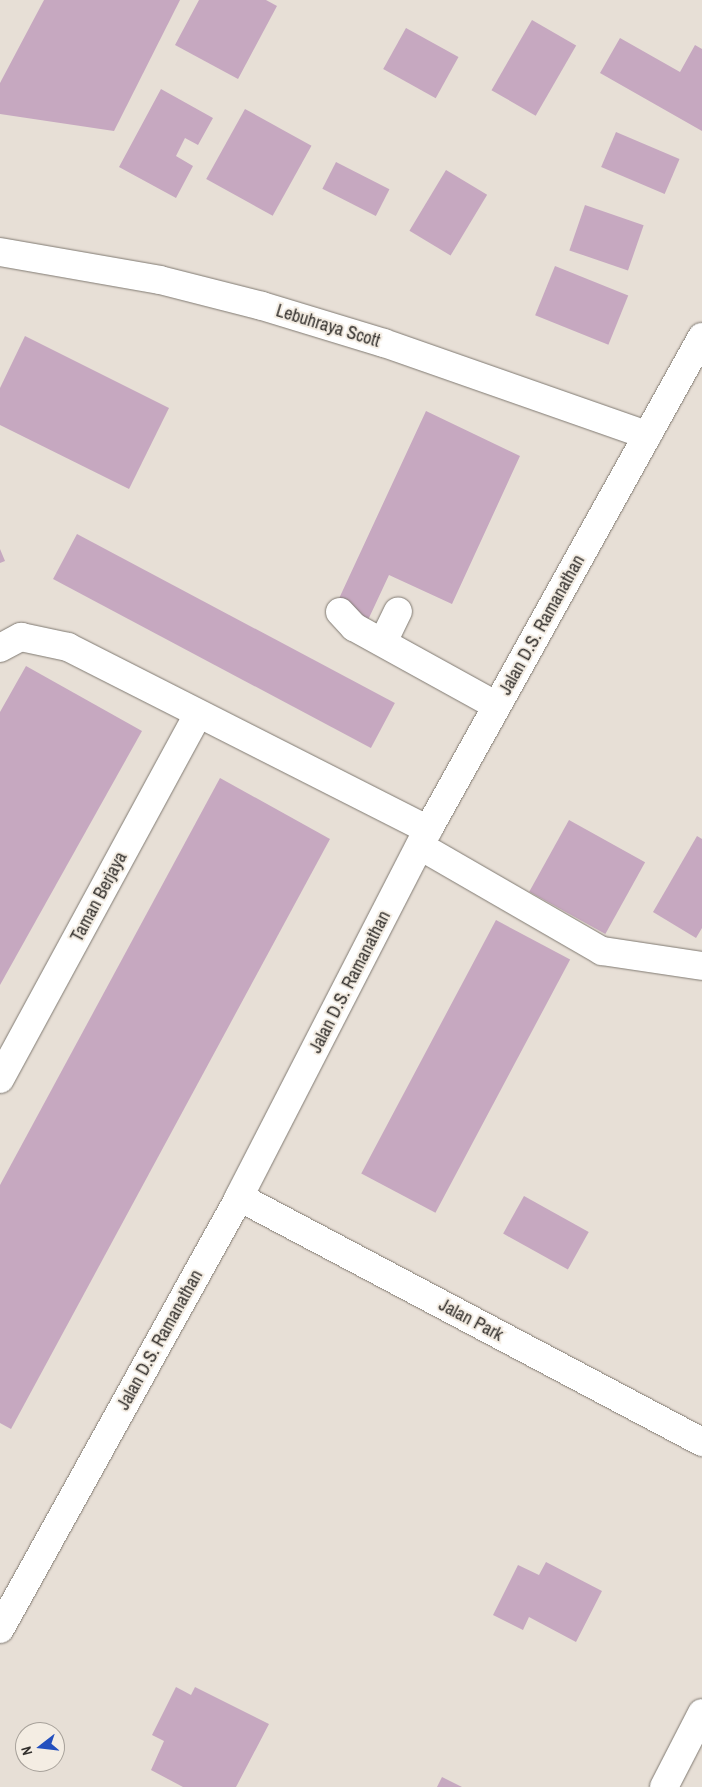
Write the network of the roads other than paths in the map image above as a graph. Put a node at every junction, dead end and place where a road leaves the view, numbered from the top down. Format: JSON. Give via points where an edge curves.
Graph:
{"nodes":[{"id":1,"x":0,"y":252,"type":"edge"},
{"id":2,"x":702,"y":337,"type":"edge"},
{"id":3,"x":647,"y":436,"type":"junction"},
{"id":4,"x":398,"y":611,"type":"dead end"},
{"id":5,"x":340,"y":612,"type":"dead end"},
{"id":6,"x":383,"y":642,"type":"junction"},
{"id":7,"x":0,"y":648,"type":"edge"},
{"id":8,"x":497,"y":706,"type":"junction"},
{"id":9,"x":198,"y":715,"type":"junction"},
{"id":10,"x":424,"y":838,"type":"junction"},
{"id":11,"x":702,"y":966,"type":"edge"},
{"id":12,"x":0,"y":1079,"type":"edge"},
{"id":13,"x":239,"y":1197,"type":"junction"},
{"id":14,"x":702,"y":1442,"type":"edge"},
{"id":15,"x":0,"y":1629,"type":"edge"},
{"id":16,"x":702,"y":1713,"type":"edge"},
{"id":17,"x":664,"y":1787,"type":"edge"}],
"edges":[{"from":1,"to":3,"type":"street","name":"Lebuhraya Scott","via":[[160,280],[262,306],[384,343]]},
{"from":2,"to":3,"type":"street","name":"Jalan D.S. Ramanathan"},
{"from":3,"to":8,"type":"street","name":"Jalan D.S. Ramanathan"},
{"from":4,"to":6,"type":"street"},
{"from":5,"to":6,"type":"street","via":[[354,627]]},
{"from":6,"to":8,"type":"street"},
{"from":7,"to":9,"type":"street","via":[[21,637],[68,648]]},
{"from":8,"to":10,"type":"street","name":"Jalan D.S. Ramanathan"},
{"from":9,"to":10,"type":"street"},
{"from":9,"to":12,"type":"street","name":"Taman Berjaya"},
{"from":10,"to":11,"type":"street","via":[[602,951]]},
{"from":10,"to":13,"type":"street","name":"Jalan D.S. Ramanathan"},
{"from":13,"to":14,"type":"street","name":"Jalan Park"},
{"from":13,"to":15,"type":"street","name":"Jalan D.S. Ramanathan"},
{"from":16,"to":17,"type":"street"}]}
